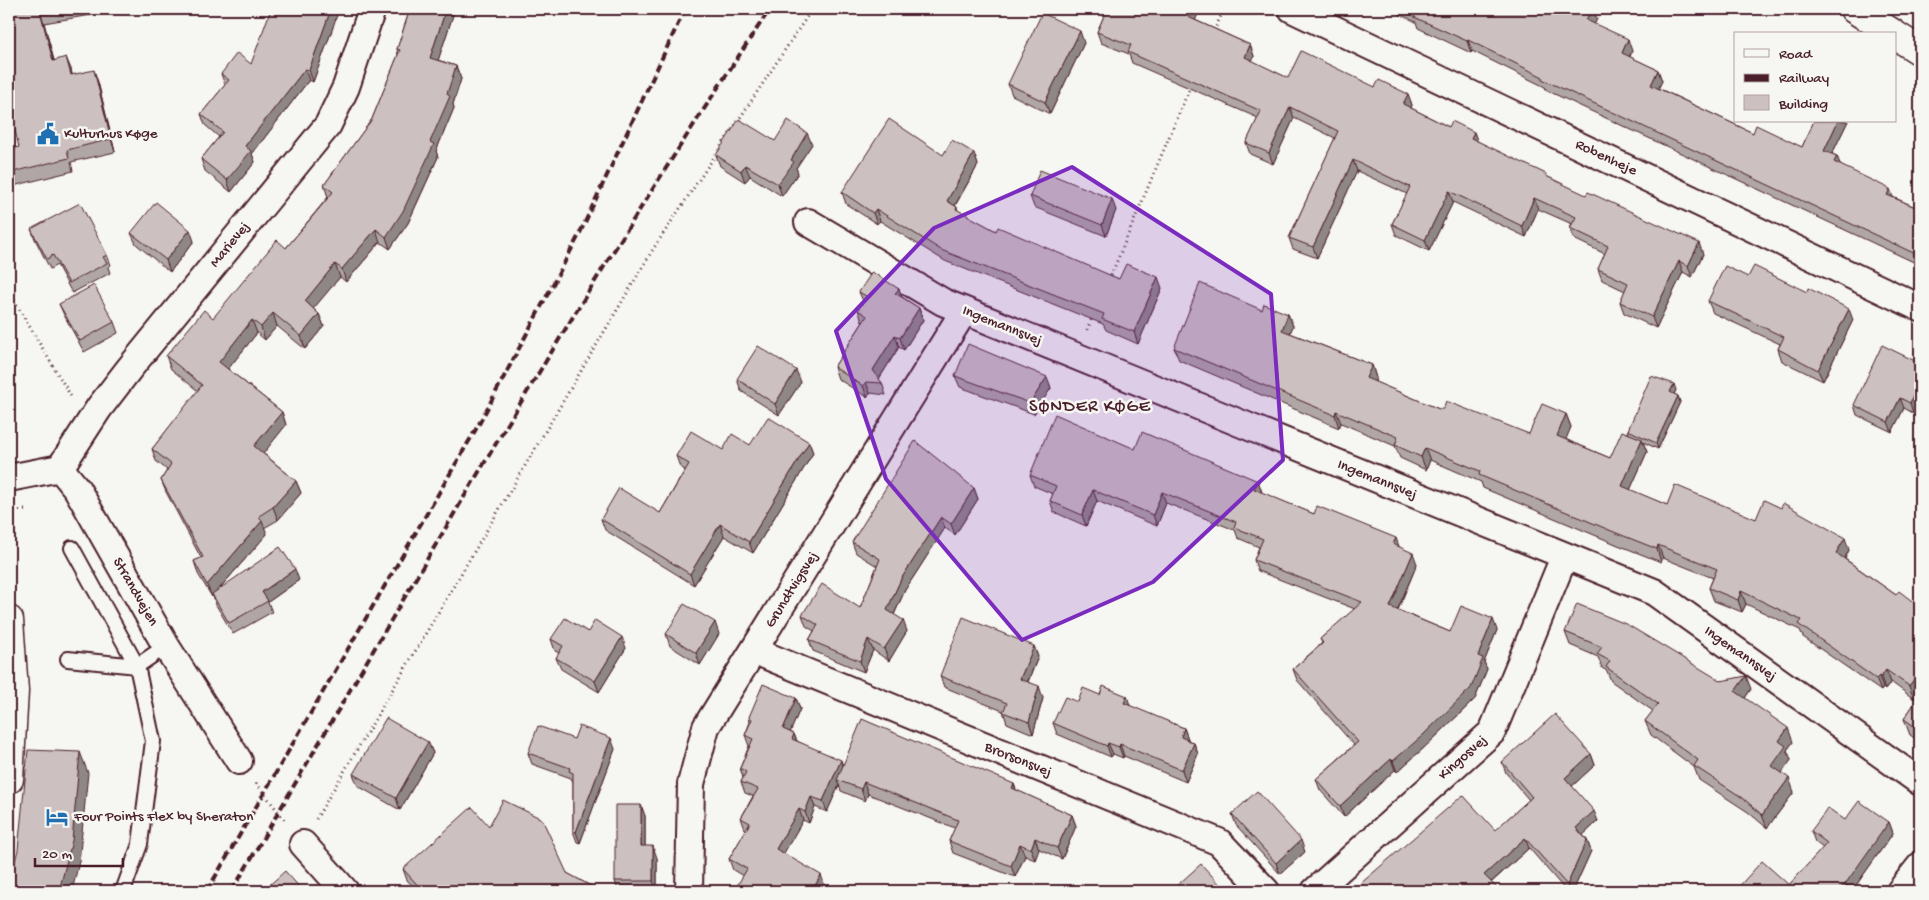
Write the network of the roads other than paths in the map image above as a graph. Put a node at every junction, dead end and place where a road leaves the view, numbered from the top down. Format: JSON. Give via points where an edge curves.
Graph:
{"nodes":[{"id":1,"x":372,"y":9,"type":"edge"},
{"id":2,"x":1292,"y":9,"type":"edge"},
{"id":3,"x":1854,"y":9,"type":"edge"},
{"id":4,"x":1891,"y":32,"type":"edge"},
{"id":5,"x":1896,"y":35,"type":"edge"},
{"id":6,"x":1920,"y":51,"type":"edge"},
{"id":7,"x":808,"y":222,"type":"dead end"},
{"id":8,"x":1920,"y":308,"type":"edge"},
{"id":9,"x":964,"y":311,"type":"junction"},
{"id":10,"x":60,"y":468,"type":"junction"},
{"id":11,"x":9,"y":478,"type":"edge"},
{"id":12,"x":72,"y":548,"type":"dead end"},
{"id":13,"x":1564,"y":557,"type":"junction"},
{"id":14,"x":9,"y":620,"type":"edge"},
{"id":15,"x":166,"y":646,"type":"junction"},
{"id":16,"x":755,"y":651,"type":"junction"},
{"id":17,"x":68,"y":659,"type":"dead end"},
{"id":18,"x":137,"y":666,"type":"junction"},
{"id":19,"x":238,"y":761,"type":"road end"},
{"id":20,"x":9,"y":779,"type":"edge"},
{"id":21,"x":1920,"y":782,"type":"edge"},
{"id":22,"x":303,"y":844,"type":"road end"},
{"id":23,"x":1920,"y":866,"type":"edge"},
{"id":24,"x":123,"y":891,"type":"edge"},
{"id":25,"x":345,"y":891,"type":"edge"},
{"id":26,"x":689,"y":891,"type":"edge"},
{"id":27,"x":1266,"y":891,"type":"edge"},
{"id":28,"x":1315,"y":891,"type":"edge"},
{"id":29,"x":1900,"y":891,"type":"edge"}],
"edges":[{"from":1,"to":10,"type":"street","name":"Marievej","via":[[346,87],[328,125],[129,369]]},
{"from":2,"to":8,"type":"street","name":"Robenheje"},
{"from":3,"to":4,"type":"street"},
{"from":5,"to":6,"type":"street"},
{"from":7,"to":9,"type":"street","name":"Ingemannsvej","via":[[943,302]]},
{"from":9,"to":13,"type":"street","name":"Ingemannsvej"},
{"from":9,"to":16,"type":"street","name":"Grundtvigsvej"},
{"from":10,"to":11,"type":"street"},
{"from":10,"to":15,"type":"street","name":"Strandvejen","via":[[77,489]]},
{"from":12,"to":18,"type":"lane"},
{"from":13,"to":21,"type":"street","name":"Ingemannsvej","via":[[1654,592]]},
{"from":13,"to":28,"type":"street","name":"Kingosvej","via":[[1492,732]]},
{"from":14,"to":20,"type":"street","via":[[14,690]]},
{"from":15,"to":18,"type":"lane"},
{"from":15,"to":19,"type":"street","name":"Strandvejen"},
{"from":16,"to":26,"type":"street","name":"Grundtvigsvej","via":[[706,727],[691,784]]},
{"from":16,"to":27,"type":"street","name":"Brorsonsvej","via":[[1219,842]]},
{"from":17,"to":18,"type":"lane"},
{"from":18,"to":24,"type":"lane","via":[[153,741],[140,844]]},
{"from":22,"to":25,"type":"street"},
{"from":23,"to":29,"type":"street"}]}
